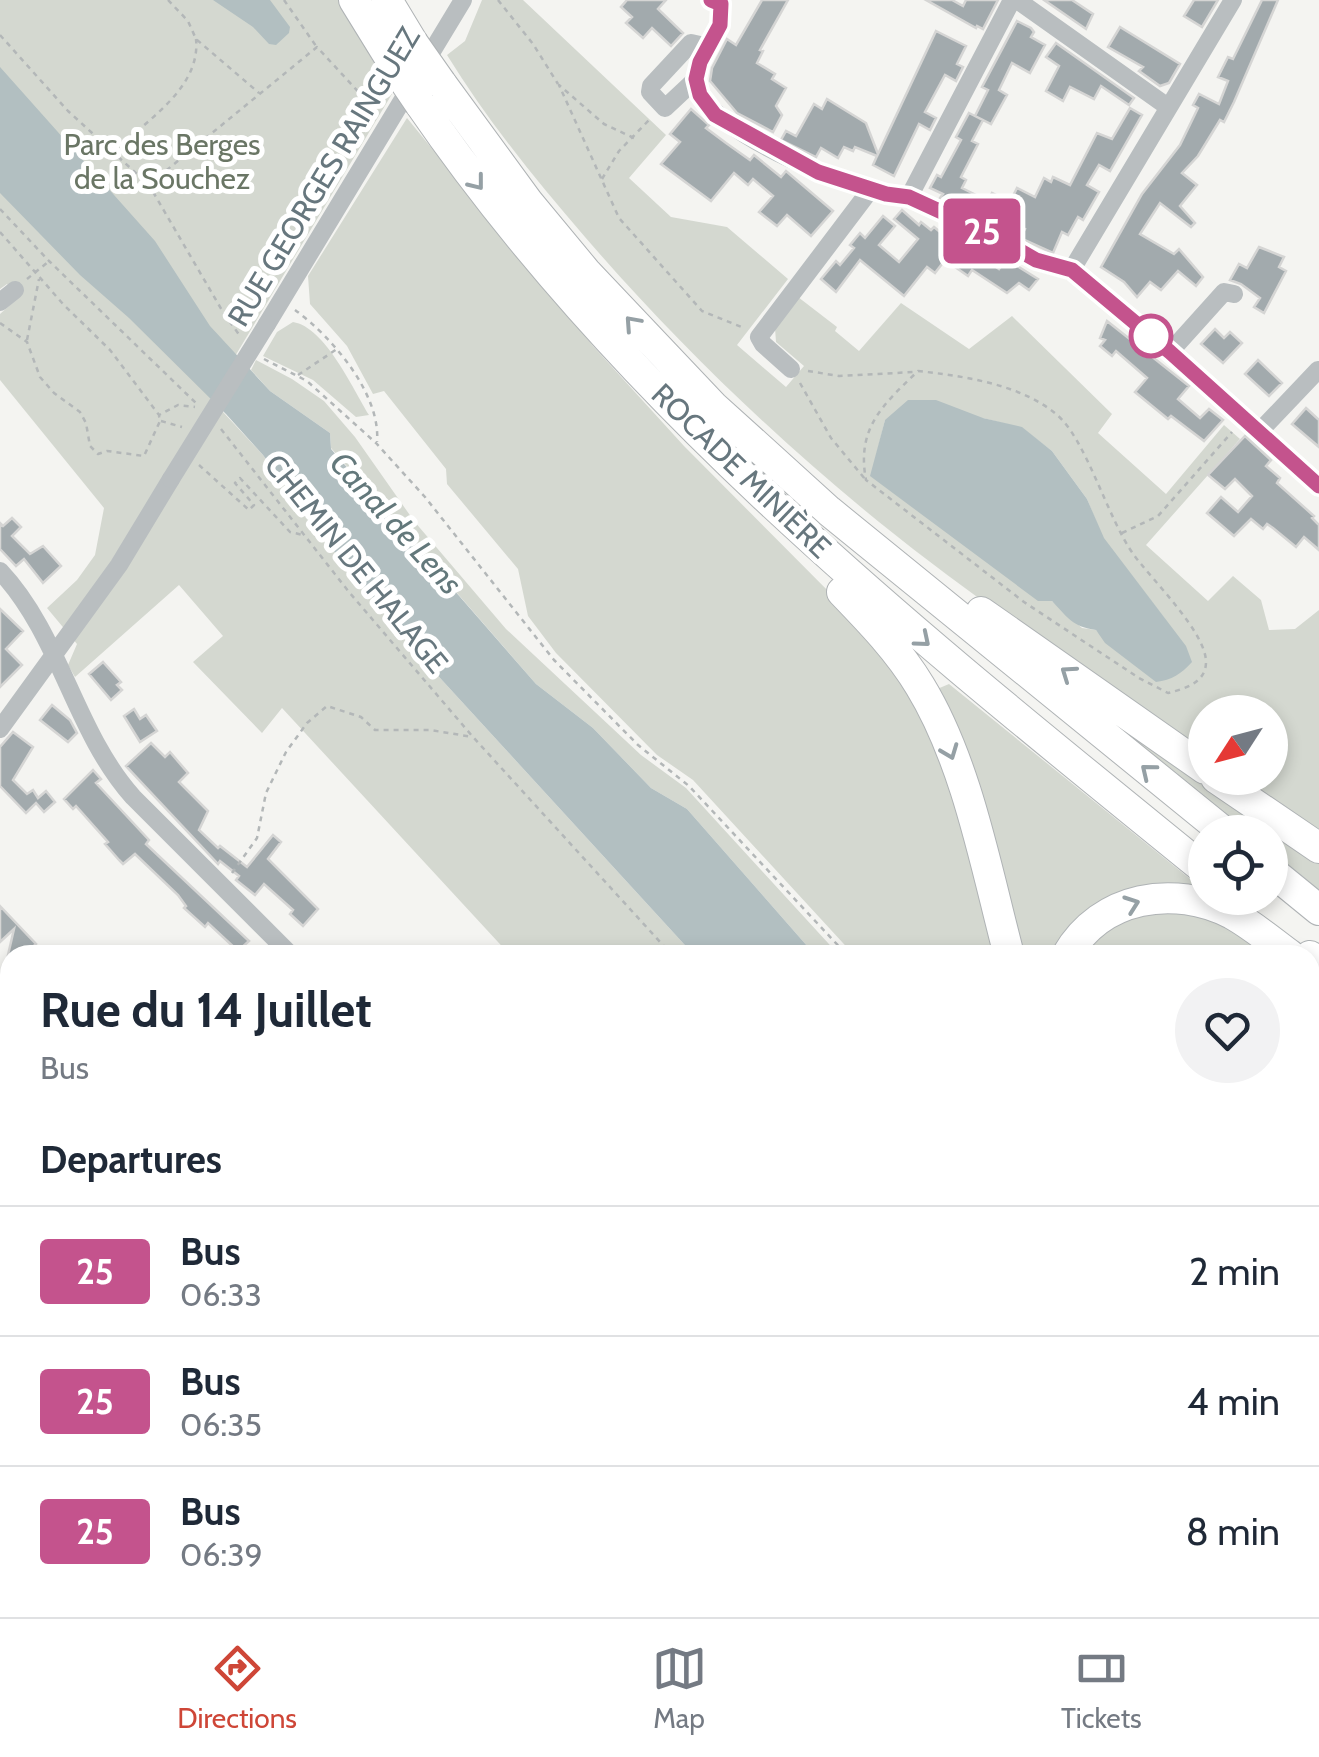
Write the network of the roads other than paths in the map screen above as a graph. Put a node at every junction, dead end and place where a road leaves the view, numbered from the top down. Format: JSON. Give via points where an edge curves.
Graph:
{"nodes":[{"id":1,"x":354,"y":0,"type":"edge"},
{"id":2,"x":386,"y":0,"type":"edge"},
{"id":3,"x":463,"y":0,"type":"edge"},
{"id":4,"x":1014,"y":0,"type":"edge"},
{"id":5,"x":1233,"y":0,"type":"edge"},
{"id":6,"x":720,"y":2,"type":"edge"},
{"id":7,"x":709,"y":47,"type":"junction"},
{"id":8,"x":696,"y":79,"type":"junction"},
{"id":9,"x":430,"y":93,"type":"junction"},
{"id":10,"x":1168,"y":107,"type":"junction"},
{"id":11,"x":870,"y":189,"type":"junction"},
{"id":12,"x":909,"y":197,"type":"junction"},
{"id":13,"x":1072,"y":270,"type":"junction"},
{"id":14,"x":1234,"y":294,"type":"dead end"},
{"id":15,"x":1170,"y":352,"type":"junction"},
{"id":16,"x":791,"y":369,"type":"road end"},
{"id":17,"x":1318,"y":370,"type":"edge"},
{"id":18,"x":1259,"y":432,"type":"junction"},
{"id":19,"x":776,"y":465,"type":"junction"},
{"id":20,"x":751,"y":485,"type":"junction"},
{"id":21,"x":1319,"y":486,"type":"edge"},
{"id":22,"x":0,"y":571,"type":"edge"},
{"id":23,"x":54,"y":656,"type":"junction"},
{"id":24,"x":0,"y":729,"type":"edge"},
{"id":25,"x":1188,"y":758,"type":"edge"},
{"id":26,"x":1241,"y":795,"type":"edge"},
{"id":27,"x":1203,"y":815,"type":"edge"},
{"id":28,"x":1319,"y":848,"type":"edge"},
{"id":29,"x":1188,"y":856,"type":"edge"},
{"id":30,"x":1288,"y":885,"type":"edge"},
{"id":31,"x":1319,"y":910,"type":"edge"},
{"id":32,"x":1259,"y":915,"type":"edge"},
{"id":33,"x":281,"y":945,"type":"edge"},
{"id":34,"x":1006,"y":945,"type":"edge"},
{"id":35,"x":1075,"y":945,"type":"edge"},
{"id":36,"x":1276,"y":945,"type":"edge"},
{"id":37,"x":1297,"y":945,"type":"edge"}],
"edges":[{"from":1,"to":9,"type":"highway","name":"ROCADE MINIÈRE","bridge":true,"via":[[399,74]]},
{"from":2,"to":9,"type":"highway","name":"ROCADE MINIÈRE","bridge":true,"via":[[413,43]]},
{"from":3,"to":23,"type":"street","name":"RUE GEORGES RAINGUEZ","bridge":true,"via":[[119,566]]},
{"from":4,"to":10,"type":"street"},
{"from":4,"to":12,"type":"street"},
{"from":5,"to":10,"type":"street"},
{"from":6,"to":7,"type":"street","via":[[720,25]]},
{"from":7,"to":8,"type":"street"},
{"from":7,"to":8,"type":"street","via":[[692,43],[650,92],[664,108]]},
{"from":8,"to":11,"type":"street","via":[[704,103],[720,119],[804,166]]},
{"from":19,"to":9,"type":"highway","name":"ROCADE MINIÈRE","one_way":true,"via":[[655,348]]},
{"from":9,"to":20,"type":"highway","name":"ROCADE MINIÈRE","one_way":true,"via":[[456,157],[548,270]]},
{"from":10,"to":13,"type":"street"},
{"from":11,"to":12,"type":"street"},
{"from":11,"to":16,"type":"street","via":[[760,337]]},
{"from":12,"to":13,"type":"street","via":[[1036,260]]},
{"from":13,"to":15,"type":"street"},
{"from":14,"to":15,"type":"street","via":[[1224,292]]},
{"from":15,"to":18,"type":"street"},
{"from":17,"to":18,"type":"street"},
{"from":18,"to":21,"type":"street"},
{"from":25,"to":19,"type":"highway","one_way":true},
{"from":27,"to":19,"type":"highway","name":"ROCADE MINIÈRE","one_way":true},
{"from":20,"to":29,"type":"highway","name":"ROCADE MINIÈRE","one_way":true,"via":[[912,630]]},
{"from":20,"to":34,"type":"highway","one_way":true,"via":[[763,513],[884,638],[923,690],[956,768]]},
{"from":22,"to":23,"type":"street","via":[[29,606]]},
{"from":23,"to":24,"type":"street","name":"RUE GEORGES RAINGUEZ"},
{"from":23,"to":33,"type":"street","via":[[111,770]]},
{"from":26,"to":28,"type":"highway"},
{"from":30,"to":31,"type":"highway"},
{"from":32,"to":37,"type":"highway"},
{"from":35,"to":36,"type":"highway","one_way":true,"via":[[1112,911],[1169,896],[1234,915]]}]}
